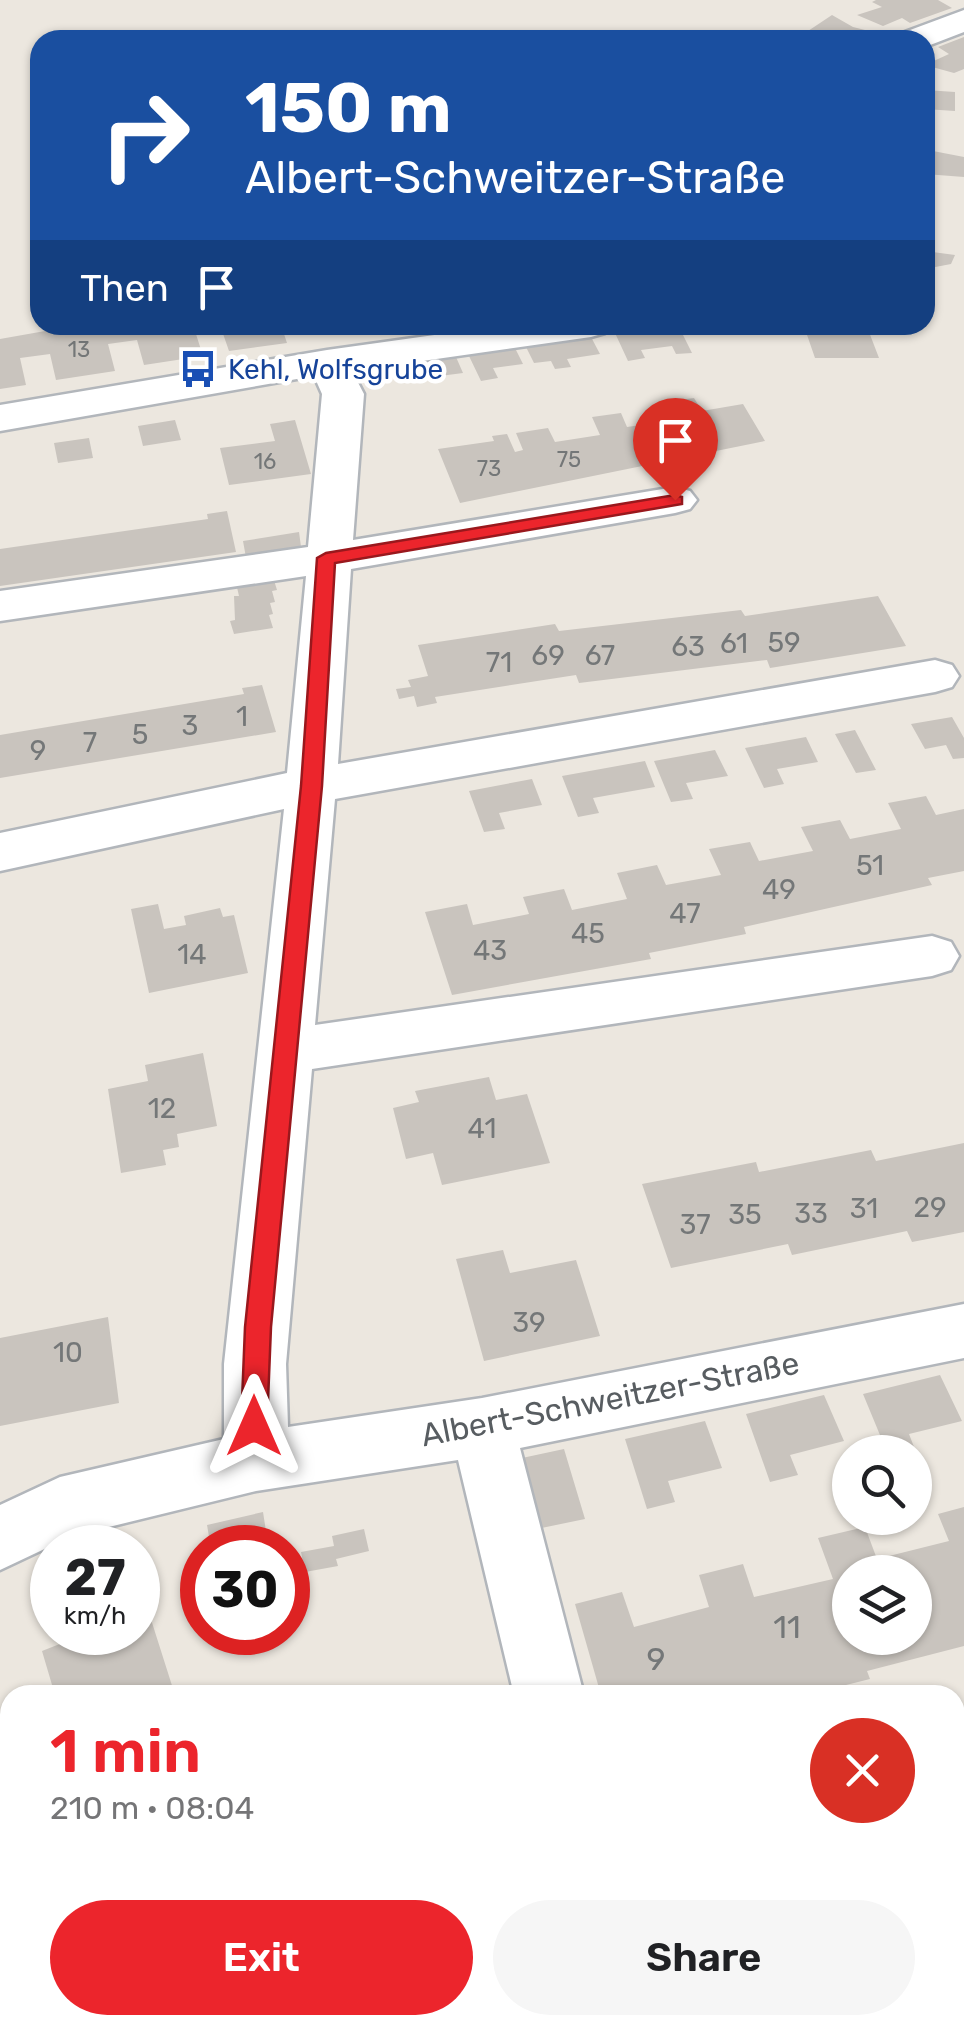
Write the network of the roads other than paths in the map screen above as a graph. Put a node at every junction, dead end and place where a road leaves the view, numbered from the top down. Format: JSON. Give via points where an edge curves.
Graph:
{"nodes":[{"id":1,"x":964,"y":20,"type":"edge"},
{"id":2,"x":935,"y":32,"type":"edge"},
{"id":3,"x":520,"y":335,"type":"edge"},
{"id":4,"x":327,"y":362,"type":"junction"},
{"id":5,"x":0,"y":418,"type":"edge"},
{"id":6,"x":675,"y":500,"type":"dead end"},
{"id":7,"x":326,"y":558,"type":"junction"},
{"id":8,"x":0,"y":606,"type":"edge"},
{"id":9,"x":935,"y":676,"type":"dead end"},
{"id":10,"x":311,"y":786,"type":"junction"},
{"id":11,"x":0,"y":852,"type":"edge"},
{"id":12,"x":932,"y":956,"type":"dead end"},
{"id":13,"x":284,"y":1050,"type":"junction"},
{"id":14,"x":964,"y":1331,"type":"edge"},
{"id":15,"x":482,"y":1427,"type":"junction"},
{"id":16,"x":256,"y":1460,"type":"junction"},
{"id":17,"x":0,"y":1539,"type":"edge"},
{"id":18,"x":546,"y":1685,"type":"edge"}],
"edges":[{"from":1,"to":2,"type":"street"},
{"from":3,"to":4,"type":"street"},
{"from":4,"to":5,"type":"street"},
{"from":4,"to":7,"type":"street","via":[[342,394]]},
{"from":6,"to":7,"type":"street"},
{"from":7,"to":8,"type":"street"},
{"from":7,"to":10,"type":"street"},
{"from":9,"to":10,"type":"street"},
{"from":10,"to":11,"type":"street"},
{"from":10,"to":13,"type":"street"},
{"from":12,"to":13,"type":"street"},
{"from":13,"to":16,"type":"street","via":[[253,1392]]},
{"from":14,"to":15,"type":"street","name":"Albert-Schweitzer-Straße"},
{"from":15,"to":16,"type":"street","name":"Albert-Schweitzer-Straße"},
{"from":15,"to":18,"type":"street"},
{"from":16,"to":17,"type":"street","name":"Albert-Schweitzer-Straße","via":[[60,1508]]}]}
